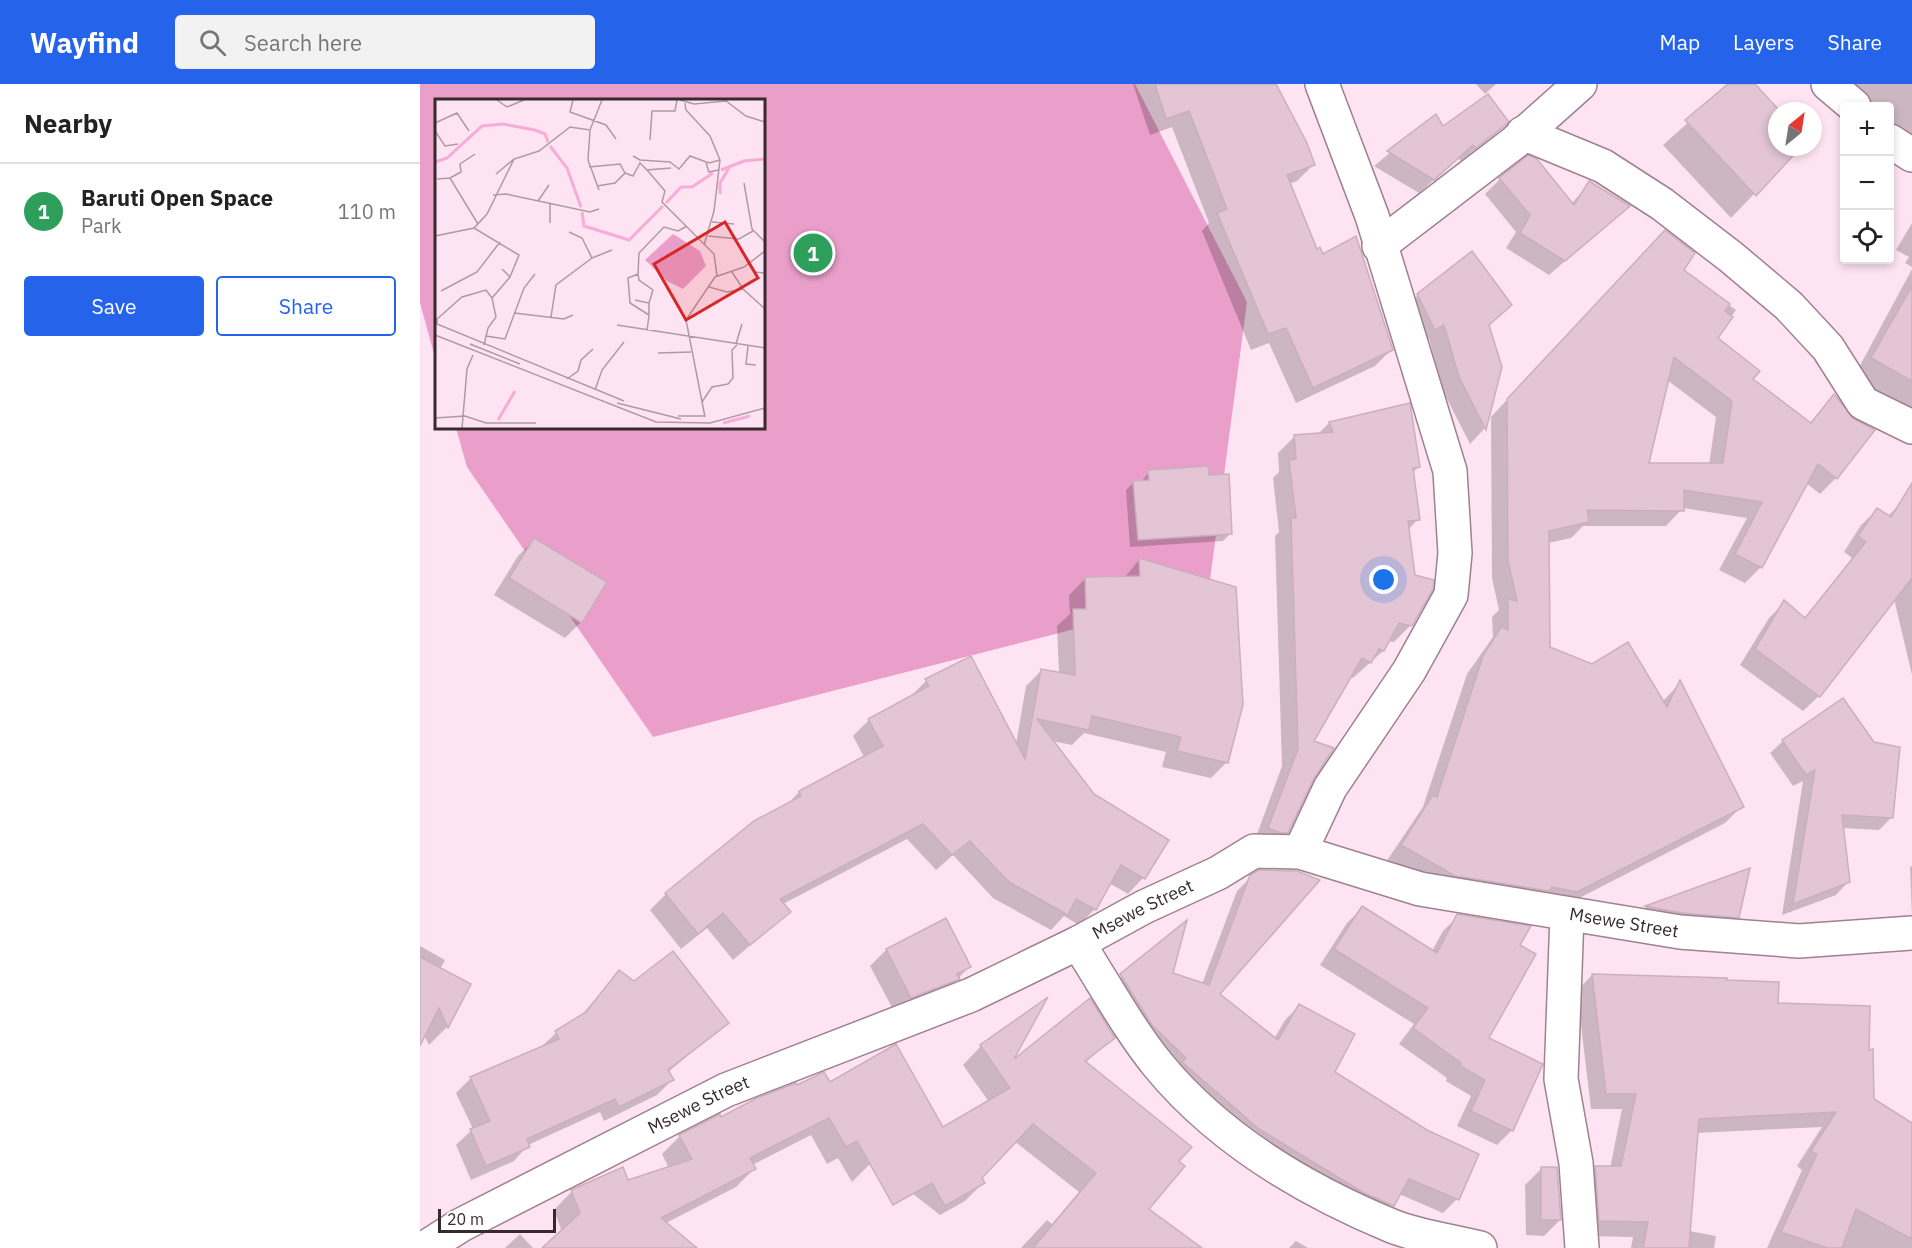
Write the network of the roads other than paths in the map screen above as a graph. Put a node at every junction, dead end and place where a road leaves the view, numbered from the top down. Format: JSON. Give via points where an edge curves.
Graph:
{"nodes":[{"id":1,"x":1322,"y":84,"type":"edge"},
{"id":2,"x":1580,"y":84,"type":"edge"},
{"id":3,"x":1828,"y":84,"type":"edge"},
{"id":4,"x":1849,"y":102,"type":"edge"},
{"id":5,"x":1523,"y":134,"type":"junction"},
{"id":6,"x":1894,"y":144,"type":"edge"},
{"id":7,"x":1912,"y":156,"type":"edge"},
{"id":8,"x":1379,"y":246,"type":"junction"},
{"id":9,"x":1912,"y":427,"type":"edge"},
{"id":10,"x":1300,"y":852,"type":"junction"},
{"id":11,"x":1567,"y":915,"type":"junction"},
{"id":12,"x":1912,"y":933,"type":"edge"},
{"id":13,"x":1078,"y":943,"type":"junction"},
{"id":14,"x":425,"y":1248,"type":"edge"},
{"id":15,"x":1480,"y":1248,"type":"edge"},
{"id":16,"x":1582,"y":1248,"type":"edge"}],
"edges":[{"from":1,"to":8,"type":"street","via":[[1372,216]]},
{"from":2,"to":5,"type":"street"},
{"from":3,"to":4,"type":"street"},
{"from":5,"to":8,"type":"street"},
{"from":5,"to":9,"type":"street","via":[[1603,166],[1662,204],[1789,306],[1828,348],[1863,403]]},
{"from":6,"to":7,"type":"street"},
{"from":8,"to":10,"type":"street","via":[[1450,471],[1455,553],[1451,595],[1409,671],[1330,788]]},
{"from":10,"to":11,"type":"street","name":"Msewe Street","via":[[1420,889]]},
{"from":10,"to":13,"type":"street","name":"Msewe Street","via":[[1254,851]]},
{"from":11,"to":12,"type":"street","name":"Msewe Street","via":[[1680,932],[1799,941]]},
{"from":11,"to":16,"type":"street","via":[[1561,1079],[1576,1163]]},
{"from":13,"to":14,"type":"street","name":"Msewe Street","via":[[971,995],[726,1090],[461,1225]]},
{"from":13,"to":15,"type":"street","via":[[1157,1063],[1196,1107],[1242,1143],[1304,1184],[1394,1227]]}]}
